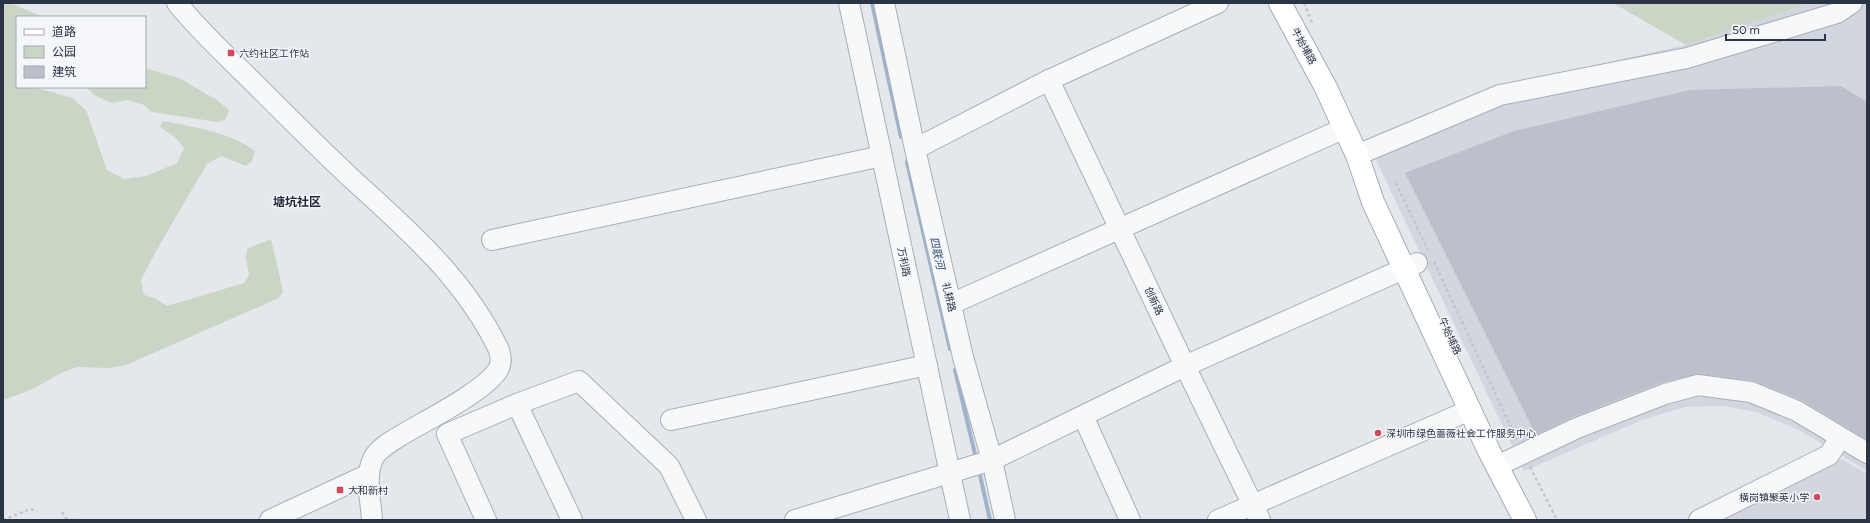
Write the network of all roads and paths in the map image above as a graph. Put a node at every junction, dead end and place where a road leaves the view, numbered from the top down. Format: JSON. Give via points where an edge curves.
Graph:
{"nodes":[{"id":1,"x":177,"y":3,"type":"edge"},
{"id":2,"x":849,"y":3,"type":"edge"},
{"id":3,"x":884,"y":3,"type":"edge"},
{"id":4,"x":1218,"y":3,"type":"edge"},
{"id":5,"x":1280,"y":3,"type":"edge"},
{"id":6,"x":1852,"y":3,"type":"edge"},
{"id":7,"x":1049,"y":80,"type":"junction"},
{"id":8,"x":1345,"y":128,"type":"junction"},
{"id":9,"x":915,"y":149,"type":"junction"},
{"id":10,"x":1357,"y":155,"type":"junction"},
{"id":11,"x":882,"y":156,"type":"junction"},
{"id":12,"x":1396,"y":183,"type":"dead end"},
{"id":13,"x":1120,"y":228,"type":"junction"},
{"id":14,"x":492,"y":240,"type":"dead end"},
{"id":15,"x":1410,"y":266,"type":"junction"},
{"id":16,"x":951,"y":304,"type":"junction"},
{"id":17,"x":927,"y":365,"type":"junction"},
{"id":18,"x":1185,"y":366,"type":"junction"},
{"id":19,"x":517,"y":404,"type":"junction"},
{"id":20,"x":1470,"y":410,"type":"junction"},
{"id":21,"x":1083,"y":416,"type":"junction"},
{"id":22,"x":671,"y":420,"type":"dead end"},
{"id":23,"x":1840,"y":438,"type":"junction"},
{"id":24,"x":1867,"y":453,"type":"edge"},
{"id":25,"x":1513,"y":458,"type":"junction"},
{"id":26,"x":992,"y":460,"type":"junction"},
{"id":27,"x":950,"y":473,"type":"junction"},
{"id":28,"x":369,"y":474,"type":"junction"},
{"id":29,"x":37,"y":511,"type":"dead end"},
{"id":30,"x":62,"y":512,"type":"dead end"},
{"id":31,"x":1256,"y":513,"type":"edge"},
{"id":32,"x":3,"y":520,"type":"edge"},
{"id":33,"x":67,"y":520,"type":"edge"},
{"id":34,"x":270,"y":520,"type":"edge"},
{"id":35,"x":372,"y":520,"type":"edge"},
{"id":36,"x":486,"y":520,"type":"edge"},
{"id":37,"x":572,"y":520,"type":"edge"},
{"id":38,"x":696,"y":520,"type":"edge"},
{"id":39,"x":795,"y":520,"type":"edge"},
{"id":40,"x":960,"y":520,"type":"edge"},
{"id":41,"x":1004,"y":520,"type":"edge"},
{"id":42,"x":1130,"y":520,"type":"edge"},
{"id":43,"x":1218,"y":520,"type":"edge"},
{"id":44,"x":1525,"y":520,"type":"edge"},
{"id":45,"x":1540,"y":520,"type":"edge"},
{"id":46,"x":1557,"y":520,"type":"edge"},
{"id":47,"x":1699,"y":520,"type":"edge"}],
"edges":[{"from":1,"to":28,"type":"street","via":[[221,52],[431,253],[477,309],[499,350],[501,357],[498,370],[489,379],[468,395],[384,447],[375,456]]},
{"from":2,"to":11,"type":"street","name":"万利路"},
{"from":3,"to":9,"type":"street","name":"礼耕路"},
{"from":4,"to":7,"type":"street"},
{"from":5,"to":8,"type":"main road","name":"牛始埔路"},
{"from":6,"to":10,"type":"street","via":[[1837,13],[1687,58],[1500,95]]},
{"from":7,"to":9,"type":"street"},
{"from":7,"to":13,"type":"street","name":"创新路"},
{"from":8,"to":10,"type":"main road","name":"牛始埔路"},
{"from":8,"to":13,"type":"street"},
{"from":9,"to":16,"type":"street","name":"礼耕路"},
{"from":10,"to":15,"type":"main road","name":"牛始埔路","via":[[1382,188]]},
{"from":11,"to":14,"type":"street"},
{"from":11,"to":17,"type":"street","name":"万利路"},
{"from":12,"to":25,"type":"path"},
{"from":13,"to":16,"type":"street"},
{"from":13,"to":18,"type":"street","name":"创新路"},
{"from":15,"to":18,"type":"street"},
{"from":15,"to":20,"type":"main road","name":"牛始埔路"},
{"from":15,"to":25,"type":"main road","name":"牛始埔路"},
{"from":16,"to":26,"type":"street","name":"礼耕路"},
{"from":17,"to":22,"type":"street"},
{"from":17,"to":27,"type":"street","name":"万利路"},
{"from":18,"to":21,"type":"street"},
{"from":18,"to":31,"type":"street","name":"创新路"},
{"from":19,"to":36,"type":"street","via":[[447,434]]},
{"from":19,"to":37,"type":"street"},
{"from":19,"to":38,"type":"street","via":[[578,381],[669,466]]},
{"from":20,"to":25,"type":"main road","name":"牛始埔路"},
{"from":20,"to":31,"type":"street"},
{"from":21,"to":26,"type":"street"},
{"from":21,"to":42,"type":"street"},
{"from":23,"to":24,"type":"street"},
{"from":23,"to":25,"type":"street","via":[[1798,411],[1751,392],[1698,385],[1665,394],[1592,422]]},
{"from":23,"to":47,"type":"street","via":[[1830,455]]},
{"from":25,"to":44,"type":"main road","name":"牛始埔路"},
{"from":25,"to":45,"type":"main road","name":"牛始埔路"},
{"from":25,"to":46,"type":"path"},
{"from":26,"to":27,"type":"street"},
{"from":26,"to":41,"type":"street","name":"礼耕路"},
{"from":27,"to":39,"type":"street"},
{"from":27,"to":40,"type":"street","name":"万利路"},
{"from":28,"to":34,"type":"street"},
{"from":28,"to":35,"type":"street"},
{"from":29,"to":32,"type":"path","via":[[30,509]]},
{"from":30,"to":33,"type":"path"},
{"from":31,"to":43,"type":"street"}]}
